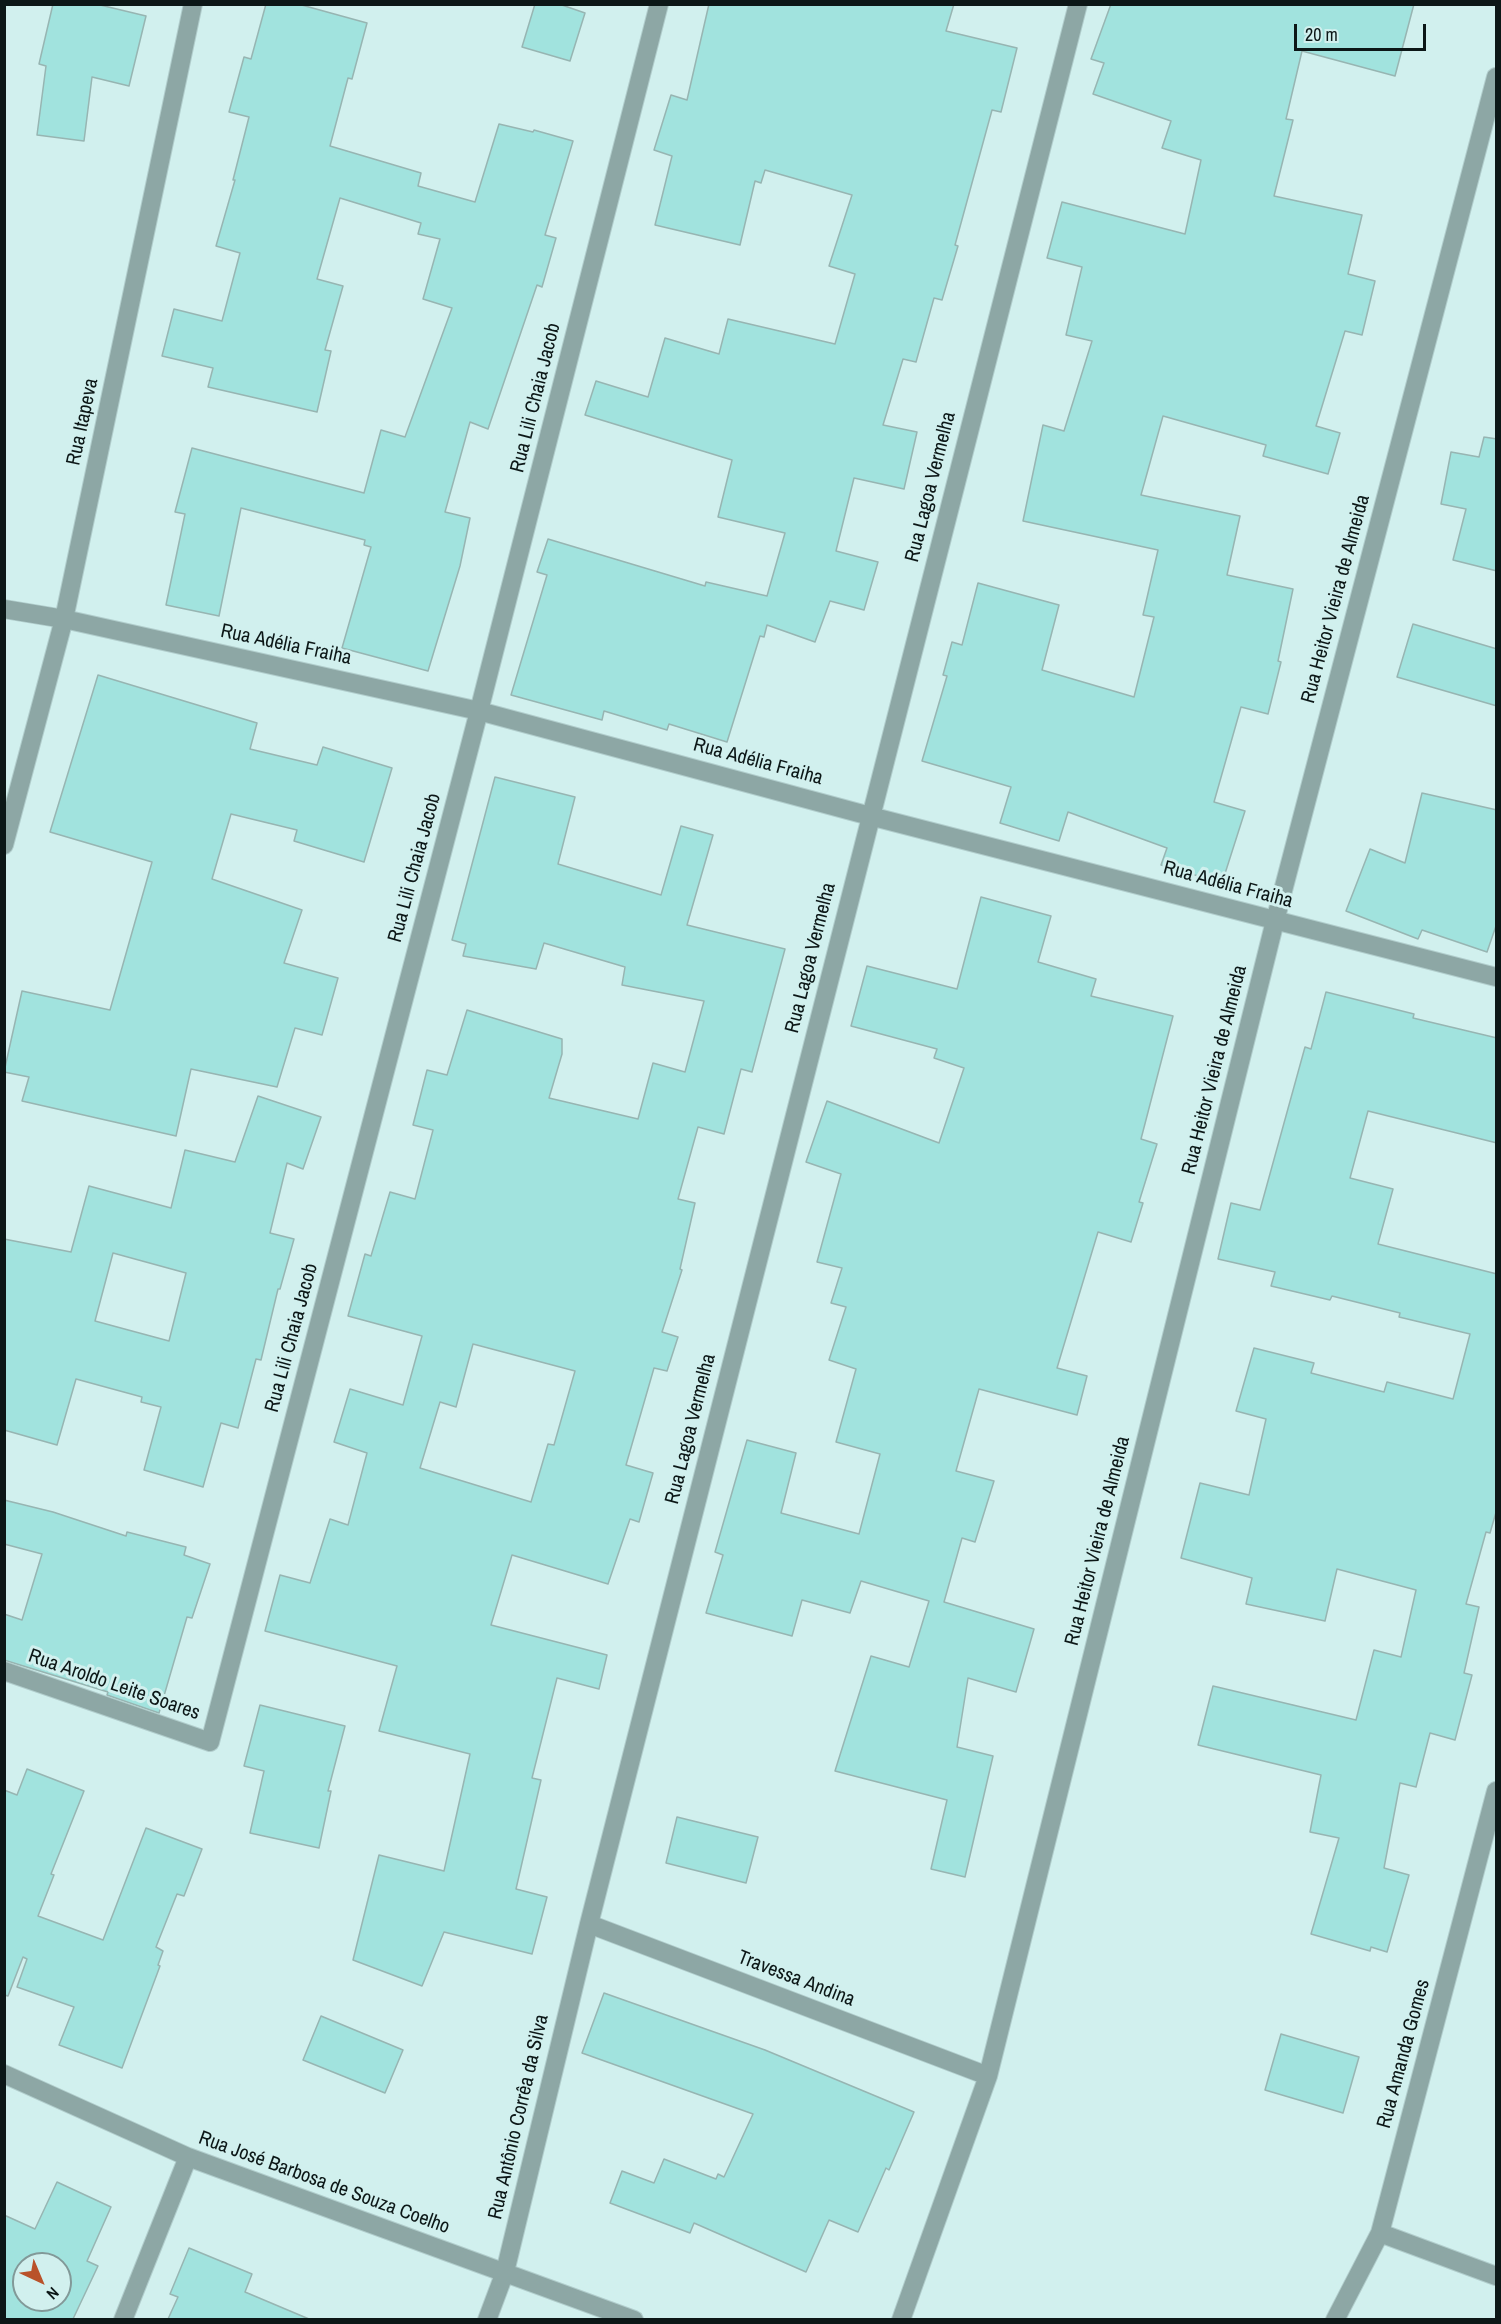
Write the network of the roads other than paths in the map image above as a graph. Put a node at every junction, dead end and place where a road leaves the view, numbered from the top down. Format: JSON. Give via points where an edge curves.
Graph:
{"nodes":[{"id":1,"x":193,"y":4,"type":"edge"},
{"id":2,"x":659,"y":4,"type":"edge"},
{"id":3,"x":1078,"y":4,"type":"edge"},
{"id":4,"x":1497,"y":77,"type":"edge"},
{"id":5,"x":4,"y":609,"type":"edge"},
{"id":6,"x":64,"y":619,"type":"junction"},
{"id":7,"x":479,"y":711,"type":"junction"},
{"id":8,"x":870,"y":816,"type":"junction"},
{"id":9,"x":4,"y":845,"type":"edge"},
{"id":10,"x":1275,"y":921,"type":"junction"},
{"id":11,"x":1497,"y":977,"type":"edge"},
{"id":12,"x":4,"y":1671,"type":"edge"},
{"id":13,"x":210,"y":1742,"type":"joint"},
{"id":14,"x":1497,"y":1791,"type":"edge"},
{"id":15,"x":589,"y":1924,"type":"junction"},
{"id":16,"x":4,"y":2074,"type":"edge"},
{"id":17,"x":988,"y":2076,"type":"junction"},
{"id":18,"x":188,"y":2157,"type":"junction"},
{"id":19,"x":1380,"y":2233,"type":"junction"},
{"id":20,"x":505,"y":2272,"type":"junction"},
{"id":21,"x":1497,"y":2276,"type":"edge"},
{"id":22,"x":123,"y":2319,"type":"edge"},
{"id":23,"x":487,"y":2319,"type":"edge"},
{"id":24,"x":634,"y":2319,"type":"edge"},
{"id":25,"x":901,"y":2319,"type":"edge"},
{"id":26,"x":1335,"y":2319,"type":"edge"}],
"edges":[{"from":1,"to":6,"type":"street","name":"Rua Itapeva"},
{"from":2,"to":7,"type":"street","name":"Rua Lili Chaia Jacob"},
{"from":3,"to":8,"type":"street","name":"Rua Lagoa Vermelha"},
{"from":4,"to":10,"type":"street","name":"Rua Heitor Vieira de Almeida"},
{"from":5,"to":6,"type":"street","name":"Rua Adélia Fraiha"},
{"from":6,"to":7,"type":"street","name":"Rua Adélia Fraiha"},
{"from":6,"to":9,"type":"street","name":"Rua Itapeva"},
{"from":7,"to":8,"type":"street","name":"Rua Adélia Fraiha"},
{"from":7,"to":13,"type":"street","name":"Rua Lili Chaia Jacob"},
{"from":8,"to":10,"type":"street","name":"Rua Adélia Fraiha"},
{"from":8,"to":15,"type":"street","name":"Rua Lagoa Vermelha"},
{"from":10,"to":11,"type":"street","name":"Rua Adélia Fraiha"},
{"from":10,"to":17,"type":"street","name":"Rua Heitor Vieira de Almeida"},
{"from":12,"to":13,"type":"street","name":"Rua Aroldo Leite Soares"},
{"from":14,"to":19,"type":"street","name":"Rua Amanda Gomes"},
{"from":15,"to":17,"type":"street","name":"Travessa Andina"},
{"from":15,"to":20,"type":"street","name":"Rua Antônio Corrêa da Silva"},
{"from":16,"to":18,"type":"street","name":"Rua José Barbosa de Souza Coelho"},
{"from":17,"to":25,"type":"street","name":"Rua Heitor Vieira de Almeida"},
{"from":18,"to":20,"type":"street","name":"Rua José Barbosa de Souza Coelho"},
{"from":18,"to":22,"type":"street"},
{"from":19,"to":21,"type":"street"},
{"from":19,"to":26,"type":"street","name":"Rua Amanda Gomes"},
{"from":20,"to":23,"type":"street","name":"Rua Antônio Corrêa da Silva"},
{"from":20,"to":24,"type":"street","name":"Rua José Barbosa de Souza Coelho"}]}
